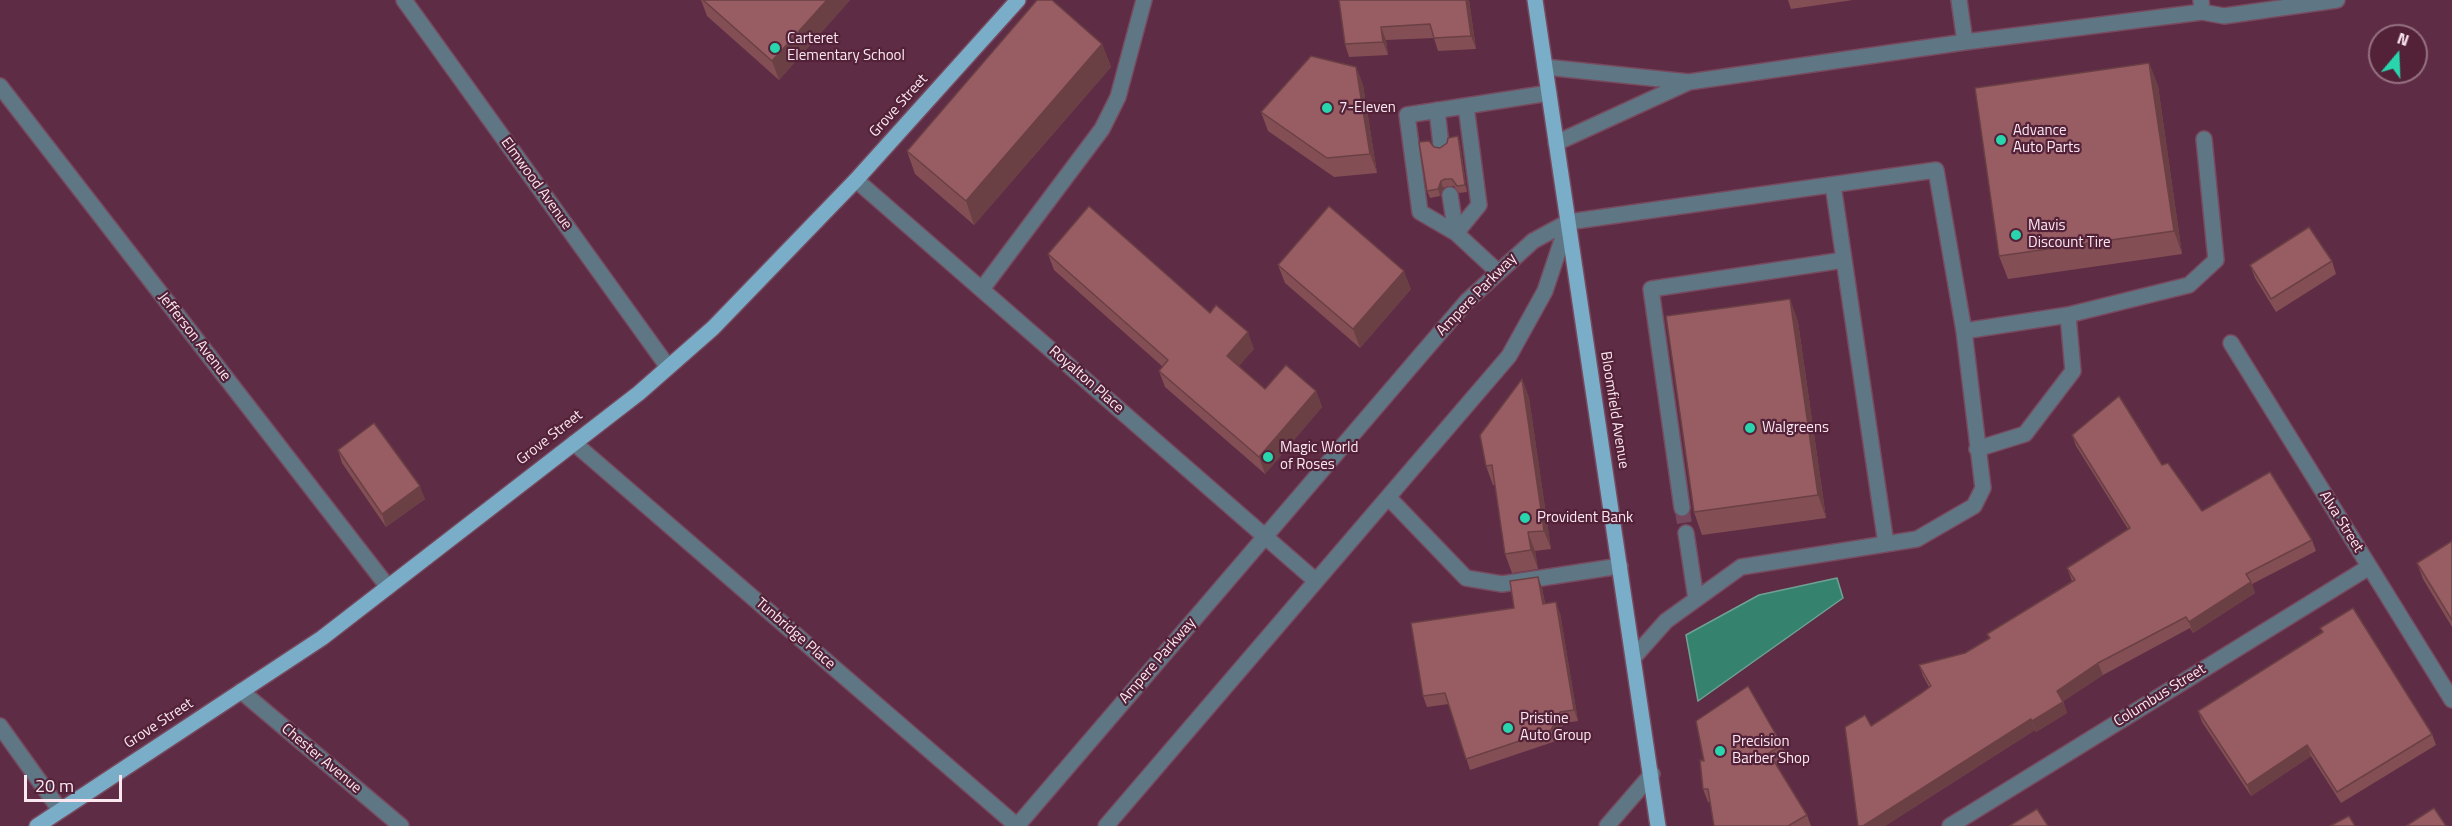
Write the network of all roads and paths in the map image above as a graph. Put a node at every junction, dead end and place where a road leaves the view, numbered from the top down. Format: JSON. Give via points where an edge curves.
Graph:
{"nodes":[{"id":1,"x":404,"y":0,"type":"edge"},
{"id":2,"x":1018,"y":0,"type":"edge"},
{"id":3,"x":1144,"y":0,"type":"edge"},
{"id":4,"x":1535,"y":0,"type":"edge"},
{"id":5,"x":1959,"y":0,"type":"edge"},
{"id":6,"x":2337,"y":0,"type":"edge"},
{"id":7,"x":2202,"y":6,"type":"edge"},
{"id":8,"x":1965,"y":42,"type":"junction"},
{"id":9,"x":1545,"y":67,"type":"junction"},
{"id":10,"x":1689,"y":82,"type":"junction"},
{"id":11,"x":0,"y":86,"type":"edge"},
{"id":12,"x":1549,"y":93,"type":"junction"},
{"id":13,"x":1466,"y":106,"type":"junction"},
{"id":14,"x":1437,"y":110,"type":"junction"},
{"id":15,"x":2204,"y":139,"type":"dead end"},
{"id":16,"x":1556,"y":143,"type":"junction"},
{"id":17,"x":1442,"y":146,"type":"edge"},
{"id":18,"x":856,"y":180,"type":"junction"},
{"id":19,"x":1833,"y":185,"type":"junction"},
{"id":20,"x":1450,"y":195,"type":"dead end"},
{"id":21,"x":1568,"y":222,"type":"junction"},
{"id":22,"x":1456,"y":233,"type":"junction"},
{"id":23,"x":1844,"y":260,"type":"junction"},
{"id":24,"x":1497,"y":271,"type":"junction"},
{"id":25,"x":982,"y":289,"type":"junction"},
{"id":26,"x":2068,"y":315,"type":"junction"},
{"id":27,"x":1964,"y":332,"type":"junction"},
{"id":28,"x":2230,"y":343,"type":"dead end"},
{"id":29,"x":668,"y":367,"type":"junction"},
{"id":30,"x":573,"y":443,"type":"junction"},
{"id":31,"x":1977,"y":449,"type":"junction"},
{"id":32,"x":1388,"y":497,"type":"junction"},
{"id":33,"x":1682,"y":508,"type":"tunnel mouth"},
{"id":34,"x":1686,"y":533,"type":"tunnel mouth"},
{"id":35,"x":1265,"y":536,"type":"junction"},
{"id":36,"x":1886,"y":544,"type":"junction"},
{"id":37,"x":1620,"y":566,"type":"junction"},
{"id":38,"x":2369,"y":567,"type":"junction"},
{"id":39,"x":1316,"y":580,"type":"junction"},
{"id":40,"x":388,"y":587,"type":"junction"},
{"id":41,"x":1696,"y":598,"type":"junction"},
{"id":42,"x":1634,"y":657,"type":"junction"},
{"id":43,"x":241,"y":691,"type":"junction"},
{"id":44,"x":2452,"y":700,"type":"edge"},
{"id":45,"x":0,"y":726,"type":"edge"},
{"id":46,"x":1652,"y":774,"type":"junction"},
{"id":47,"x":60,"y":810,"type":"junction"},
{"id":48,"x":37,"y":826,"type":"edge"},
{"id":49,"x":400,"y":826,"type":"edge"},
{"id":50,"x":1017,"y":826,"type":"edge"},
{"id":51,"x":1106,"y":826,"type":"edge"},
{"id":52,"x":1607,"y":826,"type":"edge"},
{"id":53,"x":1658,"y":826,"type":"edge"},
{"id":54,"x":1950,"y":826,"type":"edge"}],
"edges":[{"from":1,"to":29,"type":"street","name":"Elmwood Avenue"},
{"from":2,"to":18,"type":"main road","name":"Grove Street"},
{"from":3,"to":25,"type":"street","via":[[1118,96],[1102,129]]},
{"from":4,"to":9,"type":"main road","name":"Bloomfield Avenue"},
{"from":5,"to":8,"type":"street"},
{"from":6,"to":7,"type":"street","via":[[2224,16]]},
{"from":7,"to":8,"type":"street"},
{"from":8,"to":10,"type":"street"},
{"from":9,"to":10,"type":"street"},
{"from":9,"to":12,"type":"main road","name":"Bloomfield Avenue"},
{"from":10,"to":16,"type":"street"},
{"from":11,"to":40,"type":"street","name":"Jefferson Avenue"},
{"from":12,"to":13,"type":"street"},
{"from":12,"to":16,"type":"main road","name":"Bloomfield Avenue"},
{"from":13,"to":14,"type":"street"},
{"from":13,"to":22,"type":"street","via":[[1479,205]]},
{"from":14,"to":17,"type":"street"},
{"from":14,"to":22,"type":"street","via":[[1407,115],[1420,212]]},
{"from":15,"to":26,"type":"street","via":[[2216,260],[2189,285]]},
{"from":16,"to":21,"type":"main road","name":"Bloomfield Avenue"},
{"from":18,"to":25,"type":"street","name":"Royalton Place"},
{"from":18,"to":29,"type":"main road","name":"Grove Street","via":[[713,328]]},
{"from":19,"to":21,"type":"street"},
{"from":19,"to":23,"type":"street"},
{"from":19,"to":27,"type":"street","via":[[1936,170]]},
{"from":20,"to":22,"type":"street"},
{"from":21,"to":24,"type":"street","name":"Ampere Parkway","via":[[1533,241]]},
{"from":21,"to":32,"type":"street","via":[[1545,291],[1509,356]]},
{"from":21,"to":37,"type":"main road","name":"Bloomfield Avenue"},
{"from":22,"to":24,"type":"street"},
{"from":23,"to":33,"type":"street","via":[[1651,289]]},
{"from":23,"to":36,"type":"street"},
{"from":24,"to":35,"type":"street","name":"Ampere Parkway"},
{"from":25,"to":35,"type":"street","name":"Royalton Place"},
{"from":26,"to":27,"type":"street"},
{"from":26,"to":31,"type":"street","via":[[2073,371],[2025,434]]},
{"from":27,"to":31,"type":"street"},
{"from":28,"to":38,"type":"street","name":"Alva Street"},
{"from":29,"to":30,"type":"main road","name":"Grove Street"},
{"from":30,"to":40,"type":"main road","name":"Grove Street"},
{"from":30,"to":50,"type":"street","name":"Tunbridge Place"},
{"from":31,"to":36,"type":"street","via":[[1983,488],[1974,506],[1917,539]]},
{"from":32,"to":37,"type":"street","via":[[1466,578],[1502,584]]},
{"from":32,"to":39,"type":"street"},
{"from":34,"to":41,"type":"street"},
{"from":35,"to":39,"type":"street","name":"Royalton Place"},
{"from":35,"to":50,"type":"street","name":"Ampere Parkway"},
{"from":36,"to":41,"type":"street","via":[[1741,567]]},
{"from":37,"to":42,"type":"main road","name":"Bloomfield Avenue"},
{"from":38,"to":44,"type":"street","name":"Alva Street"},
{"from":38,"to":54,"type":"street","name":"Columbus Street"},
{"from":39,"to":51,"type":"street"},
{"from":40,"to":43,"type":"main road","name":"Grove Street","via":[[322,638]]},
{"from":41,"to":42,"type":"street","via":[[1666,621]]},
{"from":42,"to":46,"type":"main road","name":"Bloomfield Avenue"},
{"from":43,"to":47,"type":"main road","name":"Grove Street"},
{"from":43,"to":49,"type":"street","name":"Chester Avenue"},
{"from":45,"to":47,"type":"street"},
{"from":46,"to":52,"type":"street"},
{"from":46,"to":53,"type":"main road","name":"Bloomfield Avenue"},
{"from":47,"to":48,"type":"main road","name":"Grove Street"}]}
